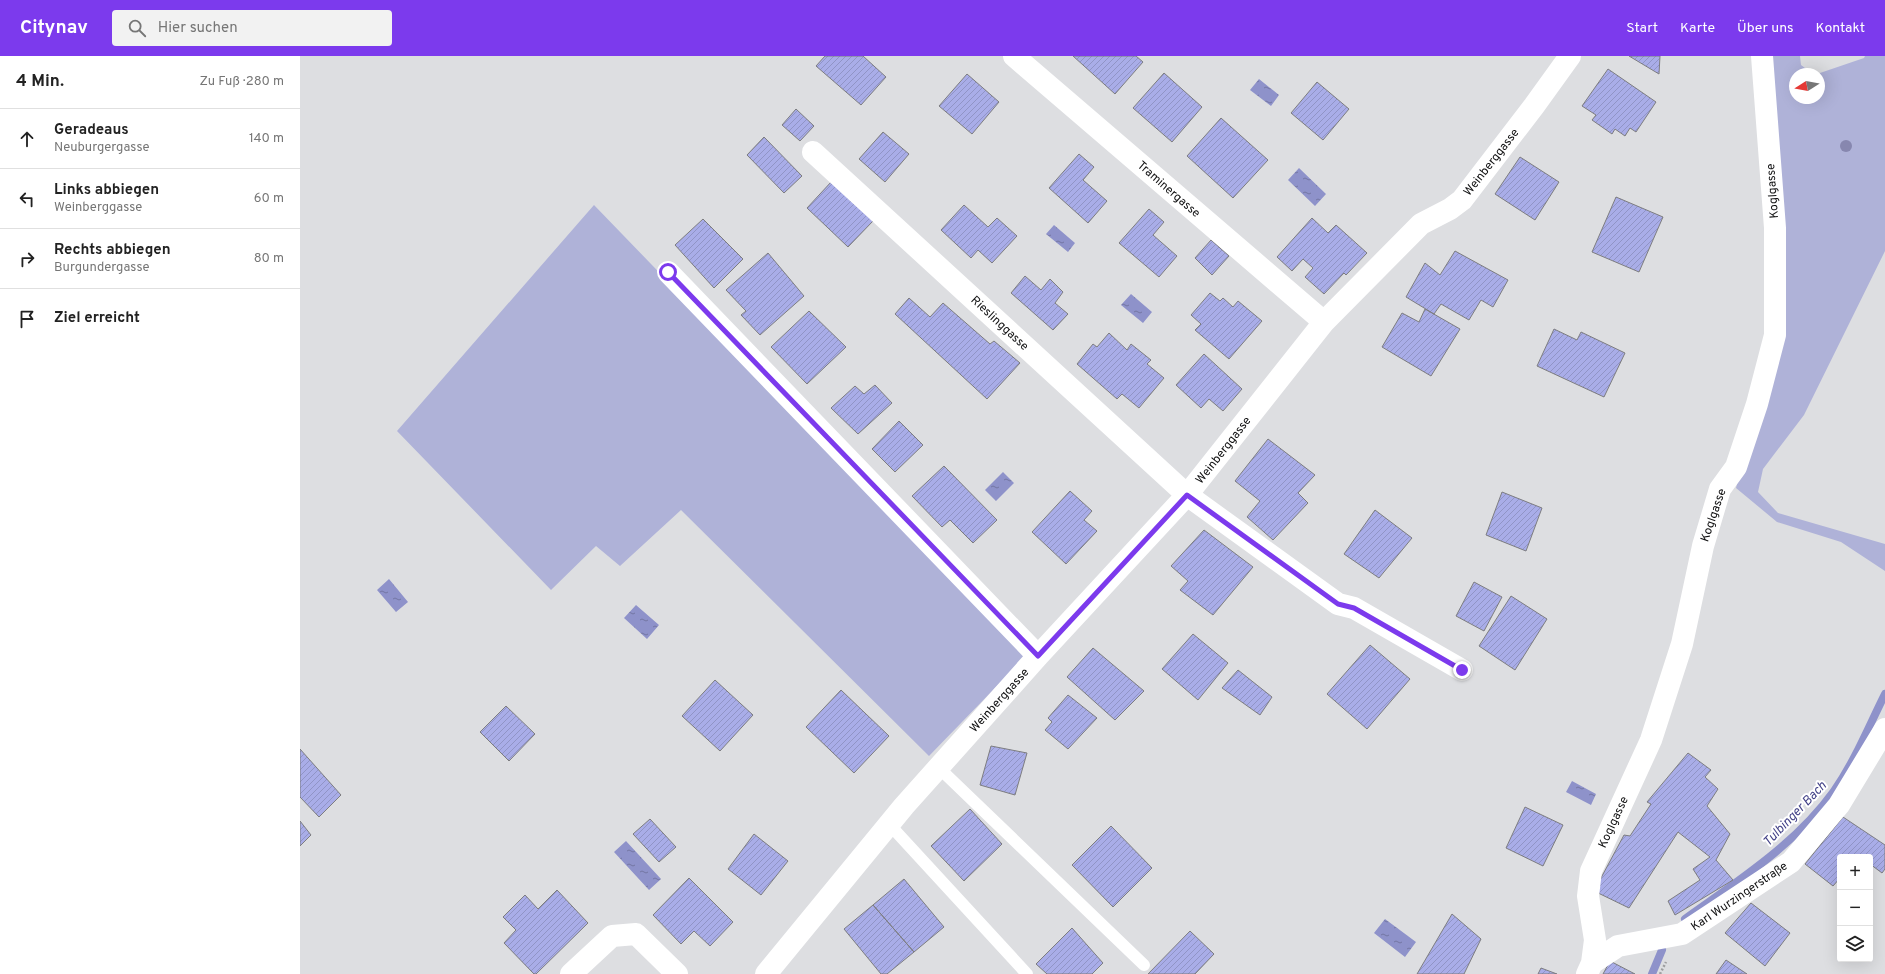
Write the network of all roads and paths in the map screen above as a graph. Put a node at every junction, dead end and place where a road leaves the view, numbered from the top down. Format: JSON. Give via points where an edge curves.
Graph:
{"nodes":[{"id":1,"x":1014,"y":56,"type":"edge"},
{"id":2,"x":1570,"y":56,"type":"edge"},
{"id":3,"x":1762,"y":56,"type":"edge"},
{"id":4,"x":813,"y":152,"type":"dead end"},
{"id":5,"x":668,"y":272,"type":"dead end"},
{"id":6,"x":1324,"y":322,"type":"junction"},
{"id":7,"x":1187,"y":495,"type":"junction"},
{"id":8,"x":1038,"y":656,"type":"junction"},
{"id":9,"x":1462,"y":670,"type":"dead end"},
{"id":10,"x":1885,"y":729,"type":"edge"},
{"id":11,"x":938,"y":767,"type":"junction"},
{"id":12,"x":889,"y":824,"type":"junction"},
{"id":13,"x":1144,"y":965,"type":"dead end"},
{"id":14,"x":1590,"y":968,"type":"edge"},
{"id":15,"x":572,"y":974,"type":"edge"},
{"id":16,"x":678,"y":974,"type":"edge"},
{"id":17,"x":766,"y":974,"type":"edge"},
{"id":18,"x":1027,"y":974,"type":"edge"}],
"edges":[{"from":1,"to":6,"type":"street","name":"Traminergasse"},
{"from":2,"to":6,"type":"street","name":"Weinberggasse","via":[[1462,200],[1421,224]]},
{"from":3,"to":14,"type":"street","name":"Koglgasse","via":[[1775,228],[1775,335],[1757,404],[1736,467],[1720,489],[1703,546],[1682,644],[1651,740],[1591,871],[1588,896],[1595,940]]},
{"from":4,"to":7,"type":"street","name":"Rieslinggasse"},
{"from":5,"to":8,"type":"street"},
{"from":6,"to":7,"type":"street","name":"Weinberggasse"},
{"from":7,"to":8,"type":"street","name":"Weinberggasse"},
{"from":7,"to":9,"type":"street","name":"Rieslinggasse","via":[[1338,604],[1354,608]]},
{"from":8,"to":11,"type":"street","name":"Weinberggasse"},
{"from":10,"to":14,"type":"street","name":"Karl Wurzingerstraße","via":[[1838,804],[1791,862],[1682,934],[1618,946]]},
{"from":11,"to":12,"type":"street","name":"Weinberggasse"},
{"from":11,"to":13,"type":"lane"},
{"from":12,"to":17,"type":"street","name":"Weinberggasse"},
{"from":12,"to":18,"type":"lane"},
{"from":15,"to":16,"type":"street","via":[[612,936],[636,934]]}]}
